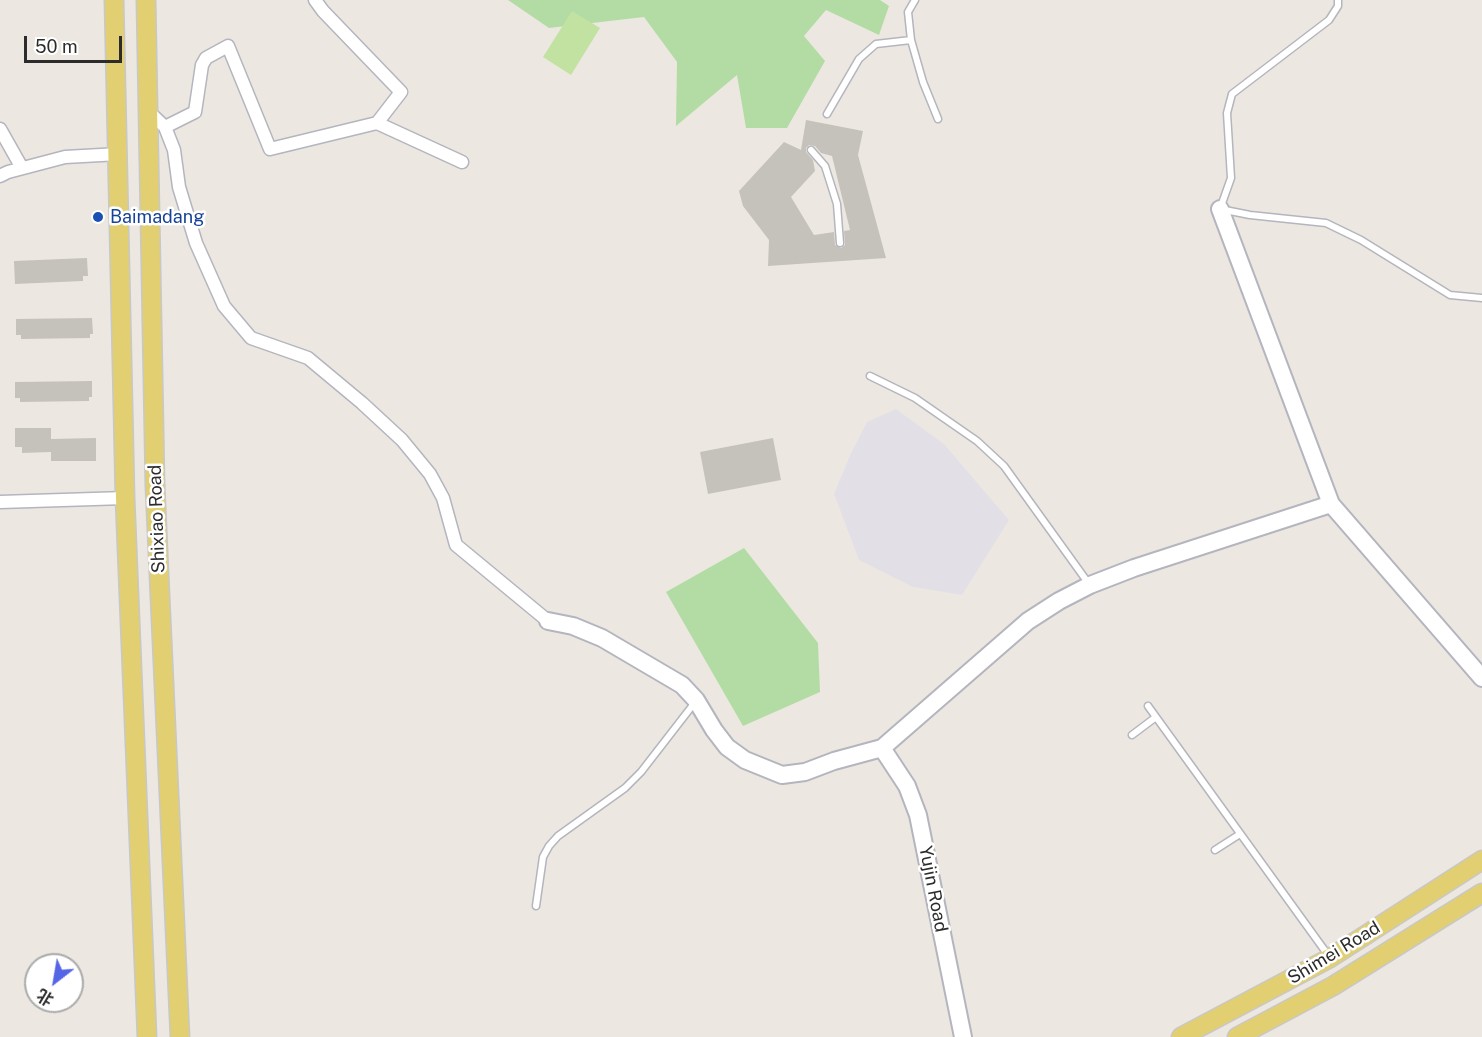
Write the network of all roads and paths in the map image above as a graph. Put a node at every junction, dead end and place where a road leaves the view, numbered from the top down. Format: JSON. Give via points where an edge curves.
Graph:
{"nodes":[{"id":1,"x":114,"y":0,"type":"edge"},
{"id":2,"x":146,"y":0,"type":"edge"},
{"id":3,"x":315,"y":0,"type":"edge"},
{"id":4,"x":915,"y":0,"type":"edge"},
{"id":5,"x":1338,"y":0,"type":"edge"},
{"id":6,"x":910,"y":40,"type":"junction"},
{"id":7,"x":147,"y":110,"type":"junction"},
{"id":8,"x":827,"y":114,"type":"dead end"},
{"id":9,"x":938,"y":119,"type":"dead end"},
{"id":10,"x":377,"y":123,"type":"junction"},
{"id":11,"x":165,"y":127,"type":"junction"},
{"id":12,"x":0,"y":129,"type":"edge"},
{"id":13,"x":811,"y":150,"type":"dead end"},
{"id":14,"x":119,"y":154,"type":"junction"},
{"id":15,"x":462,"y":162,"type":"dead end"},
{"id":16,"x":22,"y":168,"type":"junction"},
{"id":17,"x":0,"y":176,"type":"edge"},
{"id":18,"x":1220,"y":209,"type":"junction"},
{"id":19,"x":840,"y":243,"type":"dead end"},
{"id":20,"x":1482,"y":298,"type":"edge"},
{"id":21,"x":870,"y":376,"type":"dead end"},
{"id":22,"x":125,"y":498,"type":"junction"},
{"id":23,"x":0,"y":502,"type":"edge"},
{"id":24,"x":1331,"y":504,"type":"junction"},
{"id":25,"x":1090,"y":585,"type":"junction"},
{"id":26,"x":548,"y":621,"type":"joint"},
{"id":27,"x":1482,"y":678,"type":"edge"},
{"id":28,"x":696,"y":700,"type":"junction"},
{"id":29,"x":1148,"y":706,"type":"dead end"},
{"id":30,"x":1156,"y":717,"type":"junction"},
{"id":31,"x":1132,"y":735,"type":"dead end"},
{"id":32,"x":882,"y":748,"type":"junction"},
{"id":33,"x":1240,"y":834,"type":"junction"},
{"id":34,"x":1215,"y":850,"type":"dead end"},
{"id":35,"x":1482,"y":860,"type":"edge"},
{"id":36,"x":1482,"y":893,"type":"edge"},
{"id":37,"x":536,"y":906,"type":"dead end"},
{"id":38,"x":1330,"y":958,"type":"junction"},
{"id":39,"x":147,"y":1037,"type":"edge"},
{"id":40,"x":180,"y":1037,"type":"edge"},
{"id":41,"x":963,"y":1037,"type":"edge"},
{"id":42,"x":1181,"y":1037,"type":"edge"},
{"id":43,"x":1237,"y":1037,"type":"edge"}],
"edges":[{"from":1,"to":14,"type":"main road","name":"Shixiao Road"},
{"from":2,"to":7,"type":"main road","name":"Shixiao Road"},
{"from":3,"to":10,"type":"street","via":[[401,92]]},
{"from":4,"to":6,"type":"lane","via":[[908,12]]},
{"from":5,"to":18,"type":"lane","via":[[1329,20],[1232,93],[1227,113],[1231,178]]},
{"from":6,"to":8,"type":"lane","via":[[876,44],[859,59]]},
{"from":6,"to":9,"type":"lane"},
{"from":7,"to":11,"type":"street"},
{"from":7,"to":40,"type":"main road","name":"Shixiao Road","via":[[155,486]]},
{"from":10,"to":11,"type":"street","via":[[270,149],[228,46],[206,58],[202,65],[195,112]]},
{"from":10,"to":15,"type":"street"},
{"from":11,"to":26,"type":"street","via":[[196,243],[224,306],[251,338],[308,358],[402,440],[430,474],[443,498],[456,545]]},
{"from":12,"to":16,"type":"street"},
{"from":13,"to":19,"type":"lane","via":[[825,166],[837,204]]},
{"from":14,"to":16,"type":"street","via":[[65,157]]},
{"from":14,"to":22,"type":"main road","name":"Shixiao Road"},
{"from":16,"to":17,"type":"street"},
{"from":18,"to":20,"type":"lane","via":[[1326,223],[1450,294]]},
{"from":18,"to":24,"type":"street"},
{"from":21,"to":25,"type":"lane","via":[[915,398],[977,441],[1004,466]]},
{"from":22,"to":23,"type":"street"},
{"from":22,"to":39,"type":"main road","name":"Shixiao Road"},
{"from":24,"to":25,"type":"street"},
{"from":24,"to":27,"type":"street"},
{"from":25,"to":32,"type":"street","via":[[1028,621]]},
{"from":26,"to":28,"type":"street","via":[[602,638],[682,685]]},
{"from":28,"to":32,"type":"street","via":[[727,747],[745,760],[782,775],[805,772]]},
{"from":28,"to":37,"type":"lane","via":[[625,788],[549,846],[543,857]]},
{"from":29,"to":30,"type":"lane"},
{"from":30,"to":31,"type":"lane"},
{"from":30,"to":33,"type":"lane"},
{"from":32,"to":41,"type":"street","name":"Yujin Road","via":[[907,786],[918,815]]},
{"from":33,"to":34,"type":"lane"},
{"from":33,"to":38,"type":"lane"},
{"from":35,"to":38,"type":"main road","name":"Shimei Road"},
{"from":36,"to":43,"type":"main road","name":"Shimei Road","via":[[1334,986]]},
{"from":38,"to":42,"type":"main road","name":"Shimei Road"}]}
